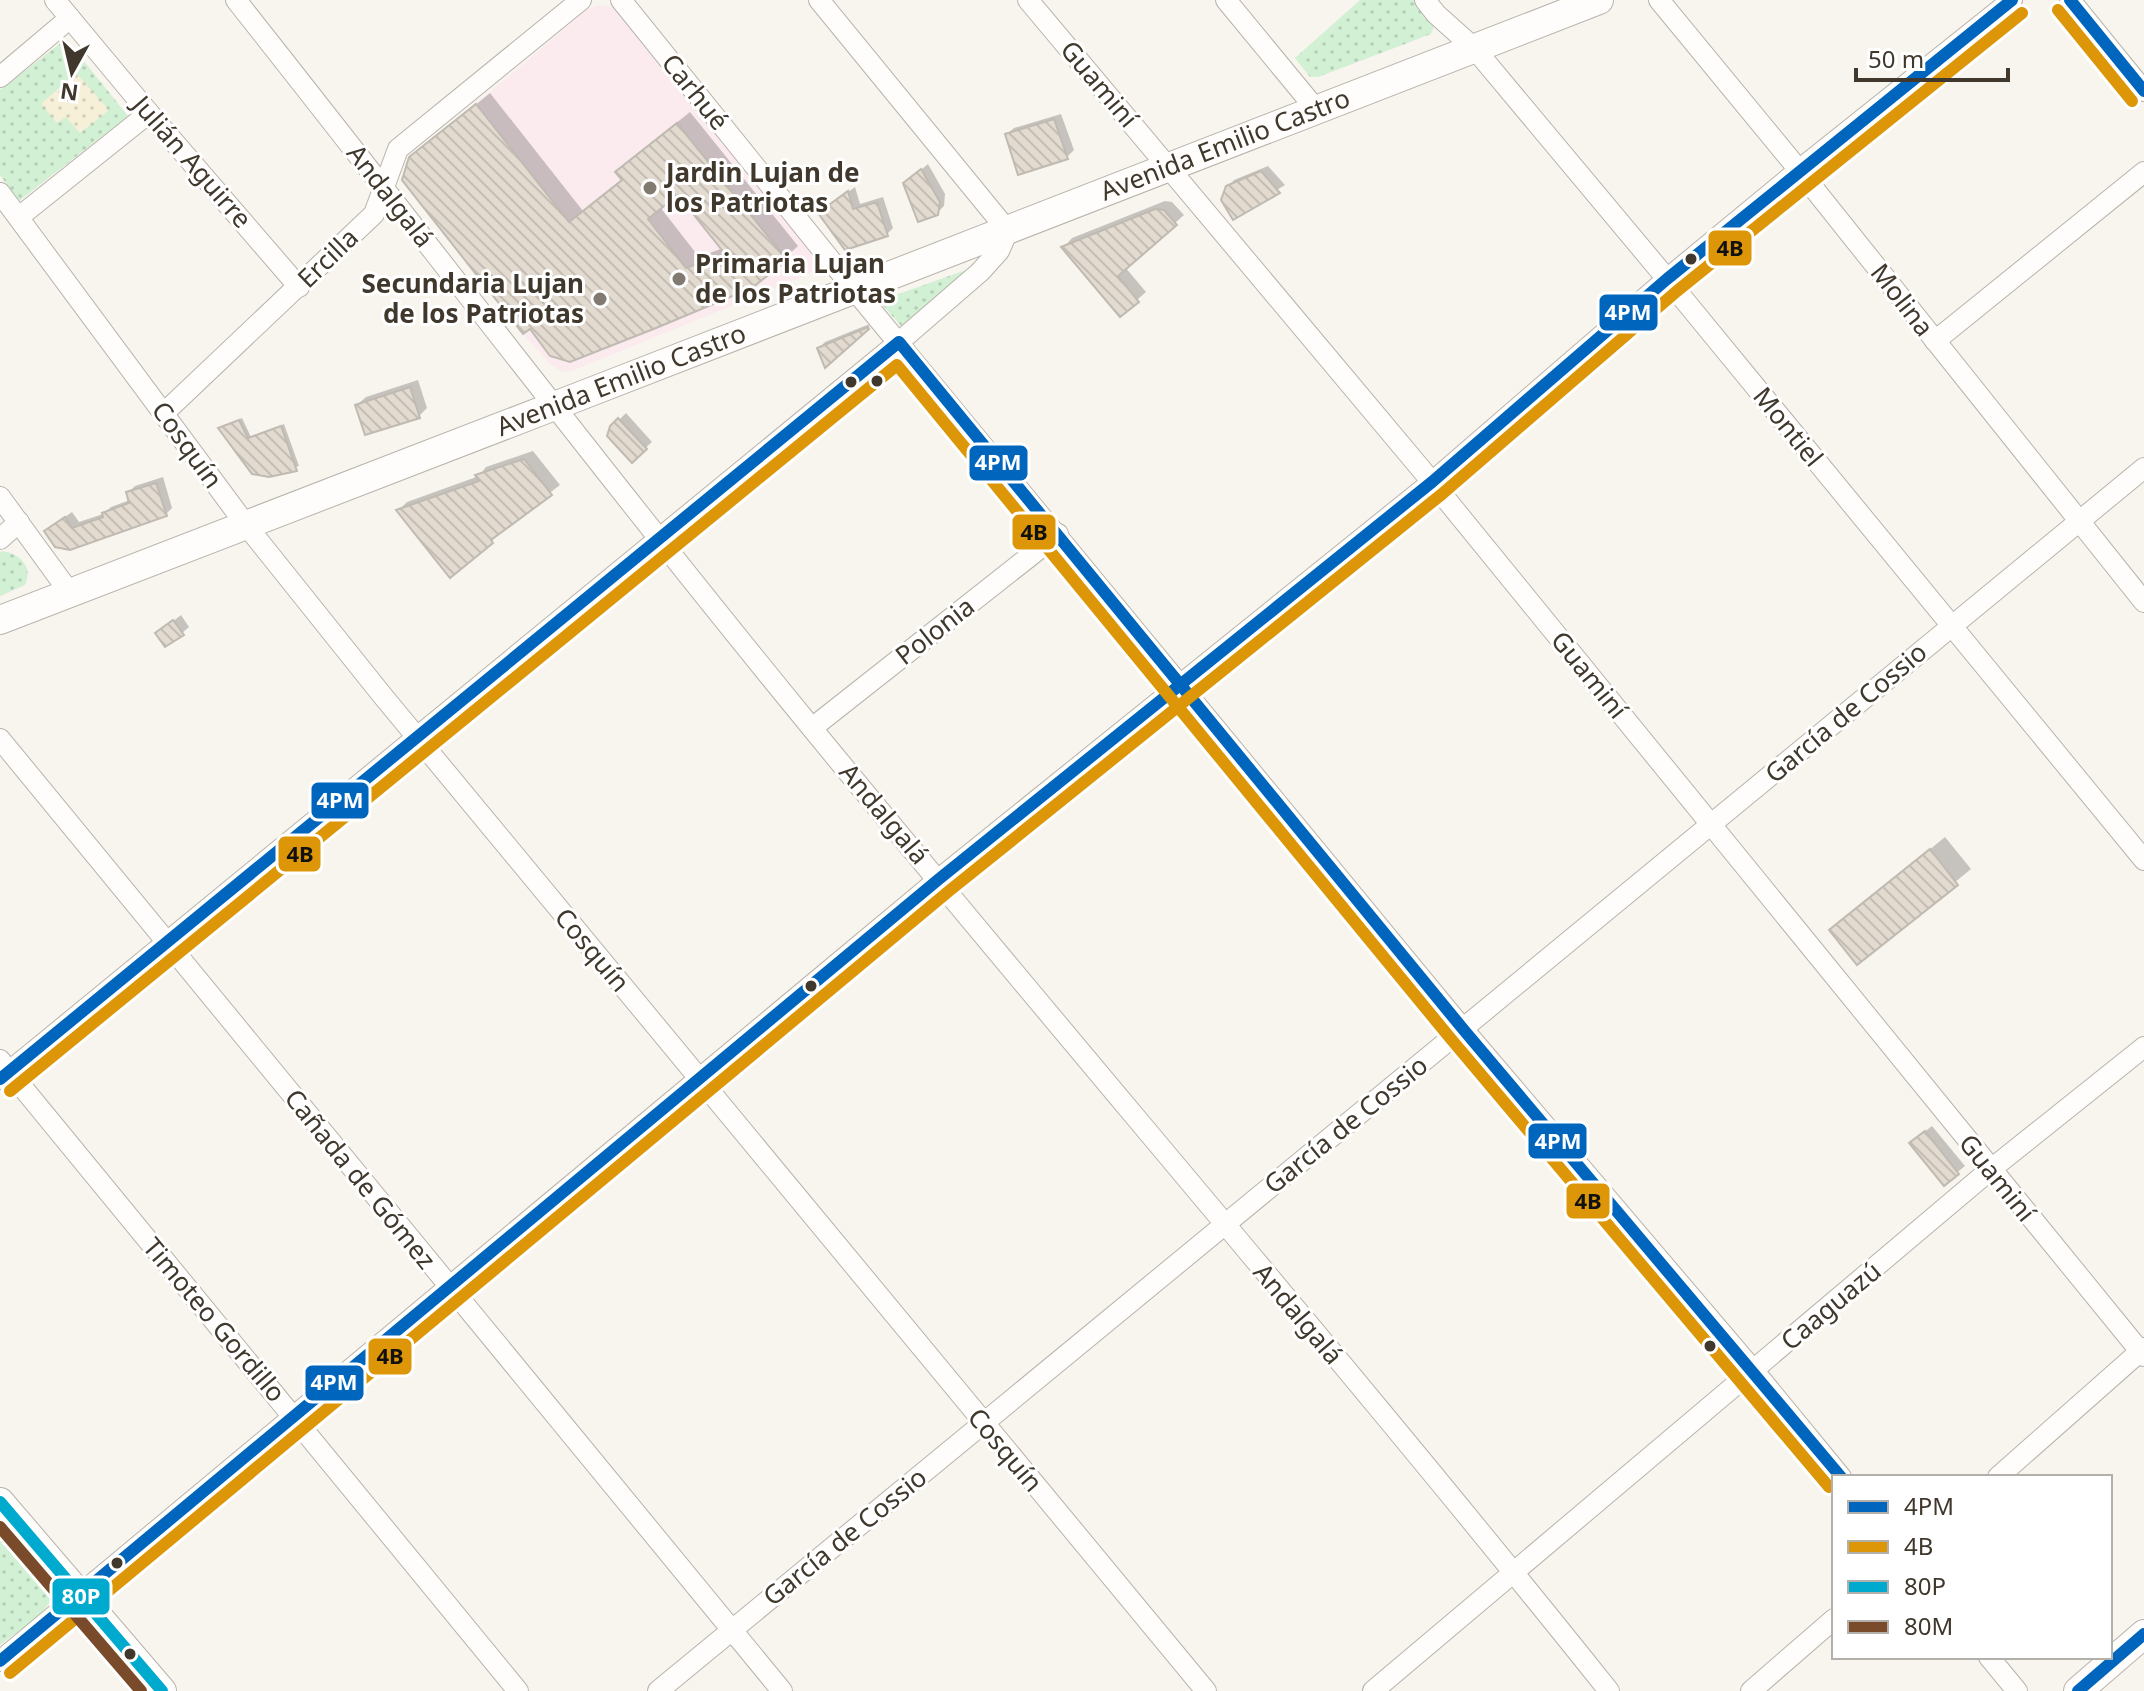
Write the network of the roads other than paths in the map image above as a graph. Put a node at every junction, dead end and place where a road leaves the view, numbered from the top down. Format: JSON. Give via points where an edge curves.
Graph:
{"nodes":[{"id":1,"x":55,"y":0,"type":"edge"},
{"id":2,"x":236,"y":0,"type":"edge"},
{"id":3,"x":621,"y":0,"type":"edge"},
{"id":4,"x":819,"y":0,"type":"edge"},
{"id":5,"x":1028,"y":0,"type":"edge"},
{"id":6,"x":1226,"y":0,"type":"edge"},
{"id":7,"x":1425,"y":0,"type":"edge"},
{"id":8,"x":1599,"y":0,"type":"edge"},
{"id":9,"x":1659,"y":0,"type":"edge"},
{"id":10,"x":2012,"y":0,"type":"edge"},
{"id":11,"x":2070,"y":0,"type":"edge"},
{"id":12,"x":569,"y":4,"type":"edge"},
{"id":13,"x":70,"y":18,"type":"junction"},
{"id":14,"x":1474,"y":48,"type":"junction"},
{"id":15,"x":0,"y":77,"type":"edge"},
{"id":16,"x":2144,"y":91,"type":"edge"},
{"id":17,"x":1315,"y":108,"type":"junction"},
{"id":18,"x":149,"y":113,"type":"junction"},
{"id":19,"x":1168,"y":167,"type":"junction"},
{"id":20,"x":1799,"y":170,"type":"junction"},
{"id":21,"x":2144,"y":172,"type":"edge"},
{"id":22,"x":384,"y":187,"type":"junction"},
{"id":23,"x":0,"y":193,"type":"edge"},
{"id":24,"x":19,"y":217,"type":"junction"},
{"id":25,"x":1008,"y":231,"type":"junction"},
{"id":26,"x":1667,"y":279,"type":"junction"},
{"id":27,"x":299,"y":287,"type":"junction"},
{"id":28,"x":853,"y":288,"type":"junction"},
{"id":29,"x":1935,"y":341,"type":"junction"},
{"id":30,"x":899,"y":342,"type":"junction"},
{"id":31,"x":553,"y":405,"type":"junction"},
{"id":32,"x":164,"y":413,"type":"junction"},
{"id":33,"x":2144,"y":468,"type":"edge"},
{"id":34,"x":1432,"y":482,"type":"junction"},
{"id":35,"x":0,"y":497,"type":"edge"},
{"id":36,"x":2079,"y":521,"type":"junction"},
{"id":37,"x":19,"y":522,"type":"junction"},
{"id":38,"x":246,"y":525,"type":"junction"},
{"id":39,"x":1058,"y":534,"type":"junction"},
{"id":40,"x":0,"y":539,"type":"edge"},
{"id":41,"x":660,"y":540,"type":"junction"},
{"id":42,"x":70,"y":593,"type":"junction"},
{"id":43,"x":2144,"y":602,"type":"edge"},
{"id":44,"x":0,"y":620,"type":"edge"},
{"id":45,"x":1952,"y":626,"type":"junction"},
{"id":46,"x":1180,"y":685,"type":"junction"},
{"id":47,"x":812,"y":728,"type":"junction"},
{"id":48,"x":417,"y":738,"type":"junction"},
{"id":49,"x":0,"y":739,"type":"edge"},
{"id":50,"x":1711,"y":824,"type":"junction"},
{"id":51,"x":2144,"y":860,"type":"edge"},
{"id":52,"x":939,"y":879,"type":"junction"},
{"id":53,"x":167,"y":943,"type":"junction"},
{"id":54,"x":1463,"y":1029,"type":"junction"},
{"id":55,"x":2144,"y":1047,"type":"edge"},
{"id":56,"x":3,"y":1070,"type":"edge"},
{"id":57,"x":699,"y":1081,"type":"junction"},
{"id":58,"x":1990,"y":1170,"type":"junction"},
{"id":59,"x":1224,"y":1226,"type":"junction"},
{"id":60,"x":449,"y":1288,"type":"junction"},
{"id":61,"x":2143,"y":1352,"type":"edge"},
{"id":62,"x":1754,"y":1371,"type":"junction"},
{"id":63,"x":294,"y":1416,"type":"junction"},
{"id":64,"x":984,"y":1423,"type":"junction"},
{"id":65,"x":1839,"y":1475,"type":"edge"},
{"id":66,"x":2000,"y":1475,"type":"edge"},
{"id":67,"x":0,"y":1502,"type":"edge"},
{"id":68,"x":1513,"y":1571,"type":"junction"},
{"id":69,"x":81,"y":1595,"type":"junction"},
{"id":70,"x":1832,"y":1621,"type":"edge"},
{"id":71,"x":732,"y":1630,"type":"junction"},
{"id":72,"x":2144,"y":1634,"type":"edge"},
{"id":73,"x":1991,"y":1659,"type":"edge"},
{"id":74,"x":0,"y":1661,"type":"edge"},
{"id":75,"x":1379,"y":1689,"type":"edge"},
{"id":76,"x":162,"y":1691,"type":"edge"},
{"id":77,"x":518,"y":1691,"type":"edge"},
{"id":78,"x":658,"y":1691,"type":"edge"},
{"id":79,"x":782,"y":1691,"type":"edge"},
{"id":80,"x":1206,"y":1691,"type":"edge"},
{"id":81,"x":1609,"y":1691,"type":"edge"},
{"id":82,"x":1751,"y":1691,"type":"edge"},
{"id":83,"x":2017,"y":1691,"type":"edge"},
{"id":84,"x":2078,"y":1691,"type":"edge"}],
"edges":[{"from":1,"to":13,"type":"street","name":"Julián Aguirre"},
{"from":2,"to":22,"type":"street","name":"Andalgalá"},
{"from":3,"to":28,"type":"street","name":"Carhué"},
{"from":4,"to":25,"type":"street"},
{"from":5,"to":19,"type":"street","name":"Guaminí"},
{"from":6,"to":17,"type":"street"},
{"from":7,"to":14,"type":"street","name":"Montiel"},
{"from":8,"to":14,"type":"main road","name":"Avenida Emilio Castro"},
{"from":9,"to":20,"type":"street","name":"Molina"},
{"from":10,"to":20,"type":"street"},
{"from":11,"to":16,"type":"street"},
{"from":12,"to":22,"type":"street","name":"Ercilla","via":[[398,149]]},
{"from":13,"to":15,"type":"street"},
{"from":13,"to":18,"type":"street","name":"Julián Aguirre"},
{"from":14,"to":17,"type":"main road","name":"Avenida Emilio Castro"},
{"from":14,"to":26,"type":"street","name":"Montiel"},
{"from":17,"to":19,"type":"main road","name":"Avenida Emilio Castro"},
{"from":18,"to":24,"type":"street"},
{"from":18,"to":27,"type":"street","name":"Julián Aguirre"},
{"from":19,"to":25,"type":"main road","name":"Avenida Emilio Castro"},
{"from":19,"to":34,"type":"street","name":"Guaminí"},
{"from":20,"to":26,"type":"street"},
{"from":20,"to":29,"type":"street","name":"Molina"},
{"from":21,"to":29,"type":"street"},
{"from":22,"to":27,"type":"street","name":"Ercilla","via":[[374,214]]},
{"from":22,"to":31,"type":"street","name":"Andalgalá"},
{"from":23,"to":24,"type":"street","name":"Cosquín"},
{"from":24,"to":32,"type":"street","name":"Cosquín"},
{"from":25,"to":28,"type":"main road","name":"Avenida Emilio Castro"},
{"from":25,"to":30,"type":"street","via":[[980,272]]},
{"from":26,"to":34,"type":"street"},
{"from":26,"to":45,"type":"street","name":"Montiel"},
{"from":27,"to":32,"type":"street","name":"Ercilla"},
{"from":28,"to":30,"type":"street","name":"Carhué"},
{"from":28,"to":31,"type":"main road","name":"Avenida Emilio Castro"},
{"from":29,"to":36,"type":"street","name":"Molina"},
{"from":30,"to":39,"type":"street","name":"Carhué"},
{"from":30,"to":41,"type":"street"},
{"from":31,"to":38,"type":"main road","name":"Avenida Emilio Castro"},
{"from":31,"to":41,"type":"street","name":"Andalgalá"},
{"from":32,"to":38,"type":"street","name":"Cosquín"},
{"from":33,"to":36,"type":"street","name":"García de Cossio"},
{"from":34,"to":46,"type":"street"},
{"from":34,"to":50,"type":"street","name":"Guaminí"},
{"from":35,"to":37,"type":"street"},
{"from":36,"to":43,"type":"street","name":"Molina"},
{"from":36,"to":45,"type":"street","name":"García de Cossio"},
{"from":37,"to":40,"type":"street"},
{"from":37,"to":42,"type":"street"},
{"from":38,"to":42,"type":"main road","name":"Avenida Emilio Castro"},
{"from":38,"to":48,"type":"street","name":"Cosquín"},
{"from":39,"to":46,"type":"street","name":"Carhué"},
{"from":39,"to":47,"type":"street","name":"Polonia"},
{"from":41,"to":47,"type":"street","name":"Andalgalá"},
{"from":41,"to":48,"type":"street"},
{"from":42,"to":44,"type":"main road","name":"Avenida Emilio Castro"},
{"from":45,"to":50,"type":"street","name":"García de Cossio"},
{"from":45,"to":51,"type":"street","name":"Montiel"},
{"from":46,"to":52,"type":"street"},
{"from":46,"to":54,"type":"street","name":"Carhué"},
{"from":47,"to":52,"type":"street","name":"Andalgalá"},
{"from":48,"to":53,"type":"street"},
{"from":48,"to":57,"type":"street","name":"Cosquín"},
{"from":49,"to":53,"type":"street","name":"Cañada de Gómez"},
{"from":50,"to":54,"type":"street","name":"García de Cossio"},
{"from":50,"to":58,"type":"street","name":"Guaminí"},
{"from":52,"to":57,"type":"street"},
{"from":52,"to":59,"type":"street","name":"Andalgalá"},
{"from":53,"to":56,"type":"street"},
{"from":53,"to":60,"type":"street","name":"Cañada de Gómez"},
{"from":54,"to":59,"type":"street","name":"García de Cossio"},
{"from":54,"to":62,"type":"street","name":"Carhué"},
{"from":55,"to":58,"type":"street","name":"Caaguazú"},
{"from":56,"to":63,"type":"street","name":"Timoteo Gordillo"},
{"from":57,"to":60,"type":"street"},
{"from":57,"to":64,"type":"street","name":"Cosquín"},
{"from":58,"to":61,"type":"street","name":"Guaminí"},
{"from":58,"to":62,"type":"street","name":"Caaguazú"},
{"from":59,"to":64,"type":"street","name":"García de Cossio"},
{"from":59,"to":68,"type":"street","name":"Andalgalá"},
{"from":60,"to":63,"type":"street"},
{"from":60,"to":71,"type":"street","name":"Cañada de Gómez"},
{"from":61,"to":66,"type":"street"},
{"from":62,"to":65,"type":"street","name":"Carhué"},
{"from":62,"to":68,"type":"street","name":"Caaguazú"},
{"from":63,"to":69,"type":"street"},
{"from":63,"to":77,"type":"street","name":"Timoteo Gordillo"},
{"from":64,"to":71,"type":"street","name":"García de Cossio"},
{"from":64,"to":80,"type":"street","name":"Cosquín"},
{"from":67,"to":69,"type":"main road"},
{"from":68,"to":75,"type":"street","name":"Caaguazú"},
{"from":68,"to":81,"type":"street","name":"Andalgalá"},
{"from":69,"to":74,"type":"street"},
{"from":69,"to":76,"type":"main road"},
{"from":70,"to":82,"type":"street"},
{"from":71,"to":78,"type":"street","name":"García de Cossio"},
{"from":71,"to":79,"type":"street","name":"Cañada de Gómez"},
{"from":72,"to":84,"type":"main road"},
{"from":73,"to":83,"type":"street"}]}
